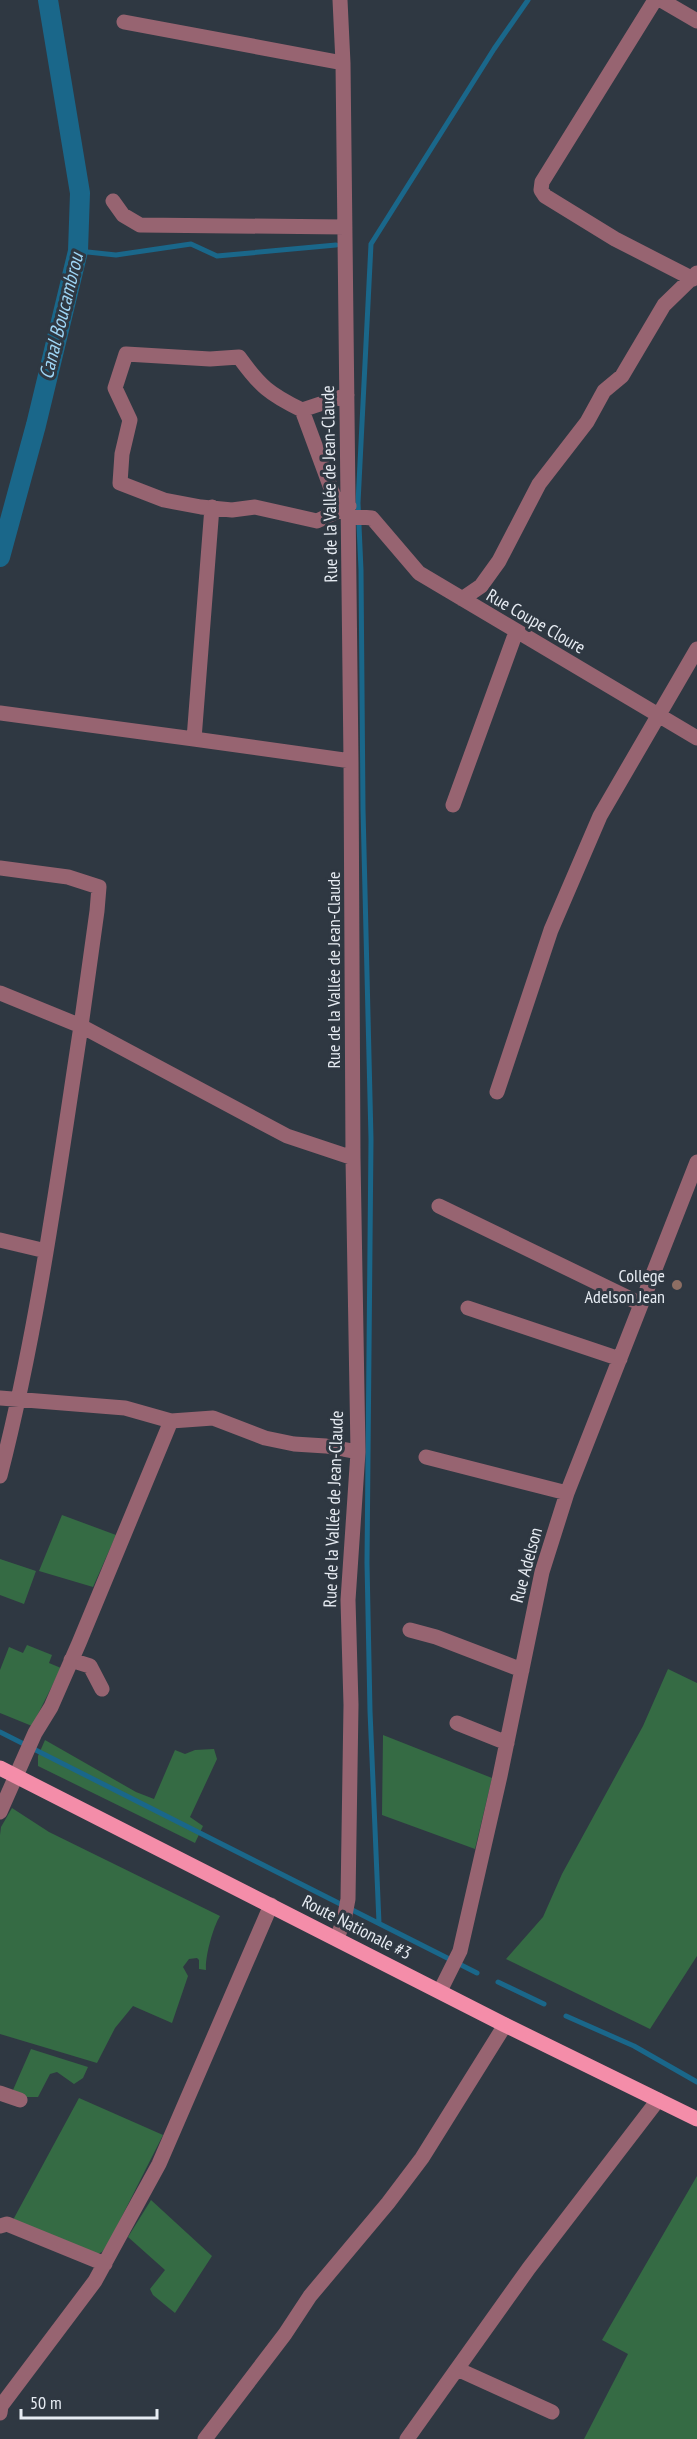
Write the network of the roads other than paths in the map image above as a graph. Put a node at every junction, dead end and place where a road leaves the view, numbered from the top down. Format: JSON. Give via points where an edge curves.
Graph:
{"nodes":[{"id":1,"x":340,"y":0,"type":"edge"},
{"id":2,"x":655,"y":0,"type":"edge"},
{"id":3,"x":661,"y":0,"type":"edge"},
{"id":4,"x":697,"y":21,"type":"edge"},
{"id":5,"x":124,"y":22,"type":"dead end"},
{"id":6,"x":343,"y":63,"type":"junction"},
{"id":7,"x":113,"y":201,"type":"dead end"},
{"id":8,"x":345,"y":227,"type":"junction"},
{"id":9,"x":695,"y":276,"type":"edge"},
{"id":10,"x":347,"y":395,"type":"junction"},
{"id":11,"x":302,"y":410,"type":"junction"},
{"id":12,"x":212,"y":507,"type":"junction"},
{"id":13,"x":347,"y":512,"type":"junction"},
{"id":14,"x":462,"y":599,"type":"junction"},
{"id":15,"x":516,"y":632,"type":"junction"},
{"id":16,"x":697,"y":649,"type":"edge"},
{"id":17,"x":0,"y":713,"type":"edge"},
{"id":18,"x":659,"y":715,"type":"junction"},
{"id":19,"x":697,"y":738,"type":"edge"},
{"id":20,"x":194,"y":739,"type":"junction"},
{"id":21,"x":351,"y":761,"type":"junction"},
{"id":22,"x":453,"y":805,"type":"dead end"},
{"id":23,"x":0,"y":868,"type":"edge"},
{"id":24,"x":0,"y":993,"type":"edge"},
{"id":25,"x":81,"y":1026,"type":"junction"},
{"id":26,"x":497,"y":1092,"type":"dead end"},
{"id":27,"x":353,"y":1158,"type":"junction"},
{"id":28,"x":697,"y":1162,"type":"edge"},
{"id":29,"x":439,"y":1206,"type":"dead end"},
{"id":30,"x":0,"y":1240,"type":"edge"},
{"id":31,"x":46,"y":1251,"type":"junction"},
{"id":32,"x":641,"y":1304,"type":"junction"},
{"id":33,"x":468,"y":1308,"type":"dead end"},
{"id":34,"x":620,"y":1359,"type":"junction"},
{"id":35,"x":0,"y":1398,"type":"edge"},
{"id":36,"x":20,"y":1400,"type":"junction"},
{"id":37,"x":171,"y":1421,"type":"junction"},
{"id":38,"x":358,"y":1452,"type":"junction"},
{"id":39,"x":426,"y":1457,"type":"dead end"},
{"id":40,"x":0,"y":1476,"type":"edge"},
{"id":41,"x":567,"y":1493,"type":"junction"},
{"id":42,"x":410,"y":1630,"type":"dead end"},
{"id":43,"x":71,"y":1660,"type":"junction"},
{"id":44,"x":522,"y":1670,"type":"junction"},
{"id":45,"x":102,"y":1689,"type":"dead end"},
{"id":46,"x":457,"y":1723,"type":"dead end"},
{"id":47,"x":507,"y":1743,"type":"junction"},
{"id":48,"x":0,"y":1768,"type":"edge"},
{"id":49,"x":16,"y":1776,"type":"junction"},
{"id":50,"x":0,"y":1812,"type":"edge"},
{"id":51,"x":271,"y":1905,"type":"junction"},
{"id":52,"x":337,"y":1938,"type":"junction"},
{"id":53,"x":440,"y":1991,"type":"junction"},
{"id":54,"x":506,"y":2025,"type":"junction"},
{"id":55,"x":0,"y":2093,"type":"edge"},
{"id":56,"x":20,"y":2100,"type":"dead end"},
{"id":57,"x":658,"y":2100,"type":"junction"},
{"id":58,"x":697,"y":2119,"type":"edge"},
{"id":59,"x":0,"y":2226,"type":"edge"},
{"id":60,"x":105,"y":2264,"type":"junction"},
{"id":61,"x":457,"y":2370,"type":"junction"},
{"id":62,"x":552,"y":2412,"type":"dead end"},
{"id":63,"x":0,"y":2413,"type":"edge"},
{"id":64,"x":205,"y":2439,"type":"edge"},
{"id":65,"x":407,"y":2439,"type":"edge"}],
"edges":[{"from":1,"to":6,"type":"street","name":"Rue de la Vallée de Jean-Claude"},
{"from":2,"to":9,"type":"street","via":[[542,182],[541,190],[615,239]]},
{"from":3,"to":4,"type":"street"},
{"from":5,"to":6,"type":"street"},
{"from":6,"to":8,"type":"street","name":"Rue de la Vallée de Jean-Claude"},
{"from":7,"to":8,"type":"street","via":[[123,215],[140,225]]},
{"from":8,"to":10,"type":"street","name":"Rue de la Vallée de Jean-Claude"},
{"from":9,"to":14,"type":"street","via":[[664,305],[622,376],[604,392],[587,422],[539,484],[499,561],[481,586]]},
{"from":10,"to":11,"type":"street"},
{"from":10,"to":13,"type":"street","name":"Rue de la Vallée de Jean-Claude"},
{"from":11,"to":12,"type":"street","via":[[257,382],[239,357],[126,354],[115,388],[130,420],[120,483],[164,500]]},
{"from":11,"to":13,"type":"street"},
{"from":12,"to":13,"type":"street","via":[[255,507],[317,521]]},
{"from":12,"to":20,"type":"street"},
{"from":13,"to":14,"type":"street","name":"Rue Coupe Cloure","via":[[372,518],[419,573]]},
{"from":13,"to":21,"type":"street","name":"Rue de la Vallée de Jean-Claude"},
{"from":14,"to":15,"type":"street","name":"Rue Coupe Cloure"},
{"from":15,"to":18,"type":"street","name":"Rue Coupe Cloure"},
{"from":15,"to":22,"type":"street"},
{"from":16,"to":18,"type":"street"},
{"from":17,"to":20,"type":"street"},
{"from":18,"to":19,"type":"street","name":"Rue Coupe Cloure"},
{"from":18,"to":26,"type":"street","via":[[600,816],[555,920]]},
{"from":20,"to":21,"type":"street"},
{"from":21,"to":27,"type":"street","name":"Rue de la Vallée de Jean-Claude"},
{"from":23,"to":25,"type":"street","via":[[99,887]]},
{"from":24,"to":25,"type":"street"},
{"from":25,"to":27,"type":"street","via":[[287,1136]]},
{"from":25,"to":31,"type":"street"},
{"from":27,"to":38,"type":"street","name":"Rue de la Vallée de Jean-Claude"},
{"from":28,"to":32,"type":"street","name":"Rue Adelson"},
{"from":29,"to":32,"type":"street"},
{"from":30,"to":31,"type":"street"},
{"from":31,"to":36,"type":"street"},
{"from":32,"to":34,"type":"street","name":"Rue Adelson"},
{"from":33,"to":34,"type":"street"},
{"from":34,"to":41,"type":"street","name":"Rue Adelson"},
{"from":35,"to":36,"type":"street"},
{"from":36,"to":37,"type":"street","via":[[125,1408]]},
{"from":36,"to":40,"type":"street"},
{"from":37,"to":38,"type":"street","via":[[213,1418],[265,1438]]},
{"from":37,"to":43,"type":"street"},
{"from":38,"to":52,"type":"street","name":"Rue de la Vallée de Jean-Claude","via":[[348,1600],[348,1899]]},
{"from":39,"to":41,"type":"street"},
{"from":41,"to":44,"type":"street","name":"Rue Adelson","via":[[542,1572]]},
{"from":42,"to":44,"type":"street"},
{"from":43,"to":45,"type":"street","via":[[90,1666]]},
{"from":43,"to":49,"type":"street"},
{"from":44,"to":47,"type":"street","name":"Rue Adelson"},
{"from":46,"to":47,"type":"street"},
{"from":47,"to":53,"type":"street","name":"Rue Adelson","via":[[460,1951]]},
{"from":48,"to":49,"type":"main road","name":"Route Nationale #3"},
{"from":49,"to":50,"type":"street"},
{"from":49,"to":51,"type":"main road","name":"Route Nationale #3"},
{"from":51,"to":52,"type":"main road","name":"Route Nationale #3"},
{"from":51,"to":60,"type":"street","via":[[165,2152]]},
{"from":52,"to":53,"type":"main road","name":"Route Nationale #3"},
{"from":53,"to":54,"type":"main road","name":"Route Nationale #3"},
{"from":54,"to":57,"type":"main road","name":"Route Nationale #3"},
{"from":54,"to":64,"type":"street","via":[[415,2167],[310,2296]]},
{"from":55,"to":56,"type":"street"},
{"from":57,"to":58,"type":"main road","name":"Route Nationale #3"},
{"from":57,"to":61,"type":"street","via":[[529,2268]]},
{"from":59,"to":60,"type":"street","via":[[7,2224]]},
{"from":60,"to":63,"type":"street","via":[[1,2406]]},
{"from":61,"to":62,"type":"street"},
{"from":61,"to":65,"type":"street"}]}
